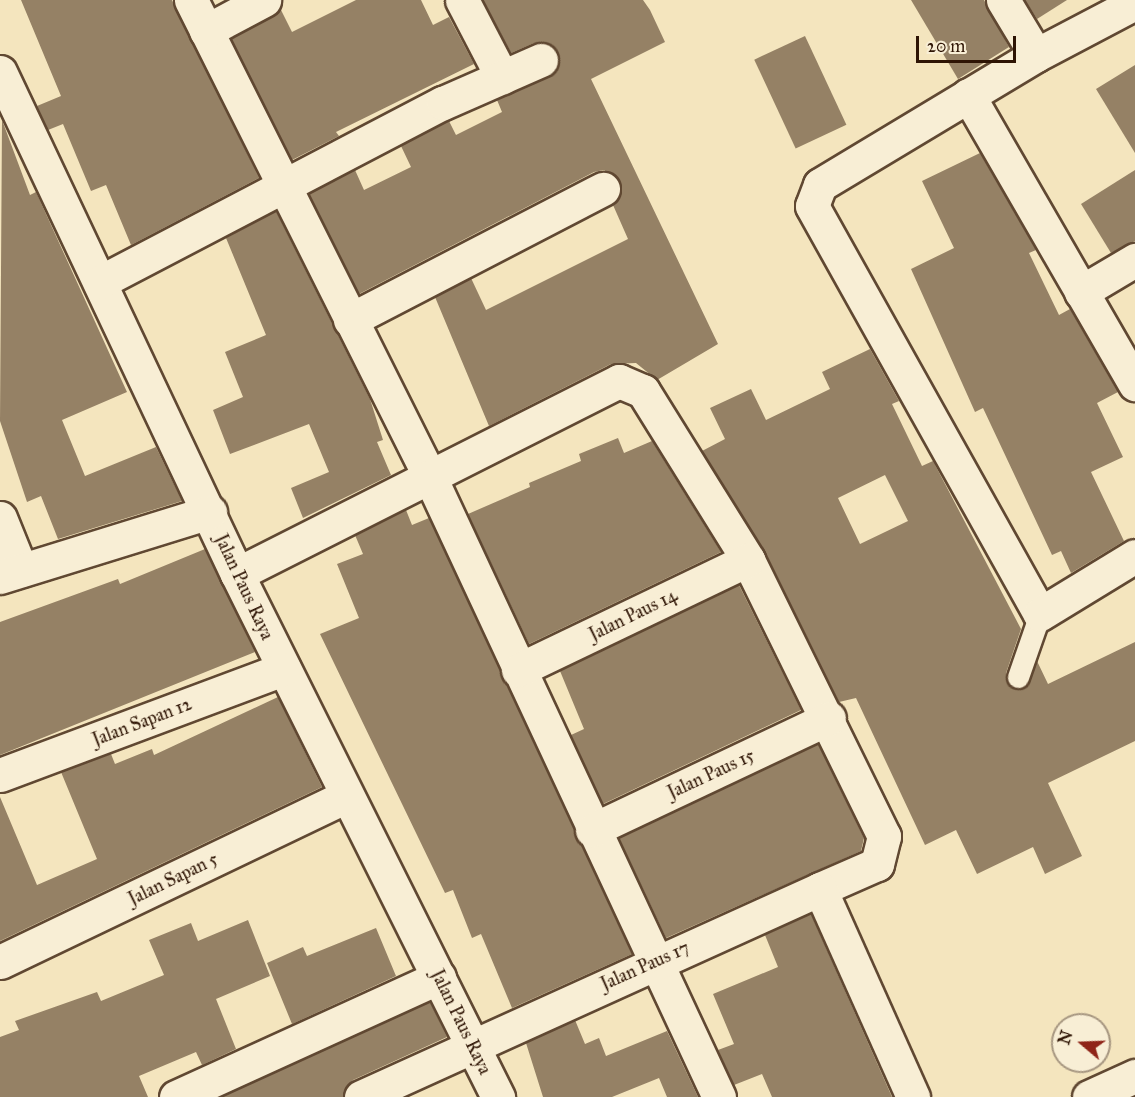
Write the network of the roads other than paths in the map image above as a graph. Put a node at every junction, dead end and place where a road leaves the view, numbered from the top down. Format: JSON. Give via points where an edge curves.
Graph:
{"nodes":[{"id":1,"x":191,"y":0,"type":"edge"},
{"id":2,"x":264,"y":0,"type":"edge"},
{"id":3,"x":462,"y":0,"type":"edge"},
{"id":4,"x":1003,"y":0,"type":"edge"},
{"id":5,"x":1135,"y":3,"type":"edge"},
{"id":6,"x":206,"y":31,"type":"junction"},
{"id":7,"x":1036,"y":55,"type":"junction"},
{"id":8,"x":541,"y":60,"type":"dead end"},
{"id":9,"x":0,"y":72,"type":"edge"},
{"id":10,"x":502,"y":77,"type":"junction"},
{"id":11,"x":968,"y":95,"type":"junction"},
{"id":12,"x":287,"y":188,"type":"junction"},
{"id":13,"x":603,"y":189,"type":"dead end"},
{"id":14,"x":1135,"y":260,"type":"edge"},
{"id":15,"x":100,"y":282,"type":"junction"},
{"id":16,"x":1082,"y":292,"type":"junction"},
{"id":17,"x":350,"y":320,"type":"junction"},
{"id":18,"x":1135,"y":384,"type":"edge"},
{"id":19,"x":430,"y":477,"type":"junction"},
{"id":20,"x":210,"y":512,"type":"junction"},
{"id":21,"x":0,"y":518,"type":"edge"},
{"id":22,"x":1135,"y":556,"type":"edge"},
{"id":23,"x":748,"y":560,"type":"junction"},
{"id":24,"x":10,"y":574,"type":"edge"},
{"id":25,"x":237,"y":574,"type":"junction"},
{"id":26,"x":1040,"y":614,"type":"junction"},
{"id":27,"x":284,"y":669,"type":"junction"},
{"id":28,"x":518,"y":670,"type":"junction"},
{"id":29,"x":1018,"y":677,"type":"dead end"},
{"id":30,"x":829,"y":718,"type":"junction"},
{"id":31,"x":0,"y":776,"type":"edge"},
{"id":32,"x":346,"y":796,"type":"junction"},
{"id":33,"x":592,"y":830,"type":"junction"},
{"id":34,"x":820,"y":889,"type":"junction"},
{"id":35,"x":655,"y":961,"type":"junction"},
{"id":36,"x":0,"y":962,"type":"edge"},
{"id":37,"x":439,"y":977,"type":"junction"},
{"id":38,"x":471,"y":1045,"type":"junction"},
{"id":39,"x":1135,"y":1076,"type":"edge"},
{"id":40,"x":177,"y":1097,"type":"edge"},
{"id":41,"x":361,"y":1097,"type":"edge"},
{"id":42,"x":498,"y":1097,"type":"edge"},
{"id":43,"x":720,"y":1097,"type":"edge"},
{"id":44,"x":913,"y":1097,"type":"edge"},
{"id":45,"x":1089,"y":1097,"type":"edge"}],
"edges":[{"from":1,"to":6,"type":"street"},
{"from":2,"to":6,"type":"street"},
{"from":3,"to":10,"type":"street"},
{"from":4,"to":7,"type":"street"},
{"from":5,"to":7,"type":"street"},
{"from":6,"to":12,"type":"street"},
{"from":7,"to":11,"type":"street"},
{"from":8,"to":10,"type":"street"},
{"from":9,"to":15,"type":"street","name":"Jalan Paus Raya"},
{"from":10,"to":12,"type":"street"},
{"from":11,"to":16,"type":"street"},
{"from":11,"to":26,"type":"street","via":[[820,185],[812,206]]},
{"from":12,"to":15,"type":"street"},
{"from":12,"to":17,"type":"street"},
{"from":13,"to":17,"type":"street"},
{"from":14,"to":16,"type":"street"},
{"from":15,"to":20,"type":"street","name":"Jalan Paus Raya"},
{"from":16,"to":18,"type":"street"},
{"from":17,"to":19,"type":"street"},
{"from":19,"to":23,"type":"street","name":"Jalan Paus 17","via":[[619,381],[632,382],[644,391]]},
{"from":19,"to":25,"type":"street","name":"Jalan Paus 17"},
{"from":19,"to":28,"type":"street"},
{"from":20,"to":24,"type":"street"},
{"from":20,"to":25,"type":"street","name":"Jalan Paus Raya"},
{"from":21,"to":24,"type":"street"},
{"from":22,"to":26,"type":"street"},
{"from":23,"to":28,"type":"street","name":"Jalan Paus 14"},
{"from":23,"to":30,"type":"street","name":"Jalan Paus 17","via":[[771,615]]},
{"from":25,"to":27,"type":"street","name":"Jalan Paus Raya"},
{"from":26,"to":29,"type":"lane"},
{"from":27,"to":31,"type":"street","name":"Jalan Sapan 12"},
{"from":27,"to":32,"type":"street","name":"Jalan Paus Raya"},
{"from":28,"to":33,"type":"street"},
{"from":30,"to":33,"type":"street","name":"Jalan Paus 15"},
{"from":30,"to":34,"type":"street","name":"Jalan Paus 17","via":[[885,848],[877,864]]},
{"from":32,"to":36,"type":"street","name":"Jalan Sapan 5"},
{"from":32,"to":37,"type":"street","name":"Jalan Paus Raya"},
{"from":33,"to":35,"type":"street"},
{"from":34,"to":35,"type":"street","name":"Jalan Paus 17"},
{"from":34,"to":44,"type":"street"},
{"from":35,"to":38,"type":"street","name":"Jalan Paus 17"},
{"from":35,"to":43,"type":"street"},
{"from":37,"to":38,"type":"street","name":"Jalan Paus Raya"},
{"from":37,"to":40,"type":"street"},
{"from":38,"to":41,"type":"street","name":"Jalan Paus 17"},
{"from":38,"to":42,"type":"street","name":"Jalan Paus Raya"},
{"from":39,"to":45,"type":"street"}]}
